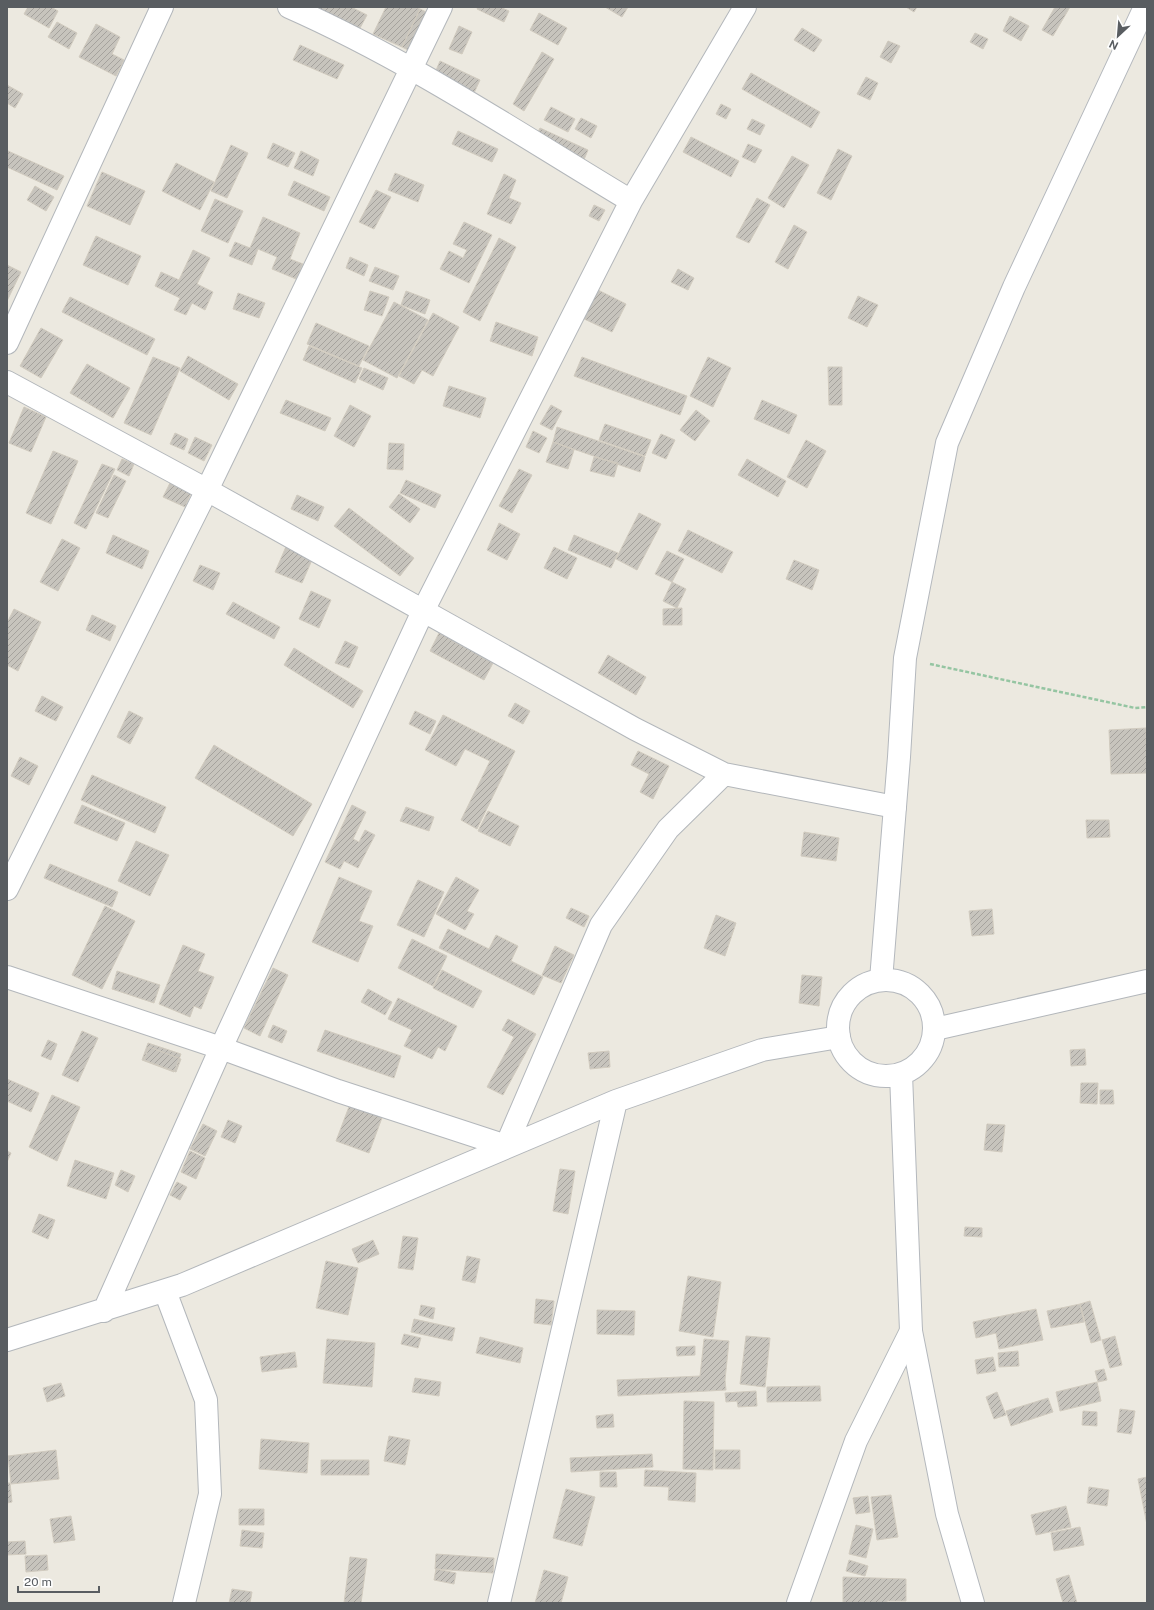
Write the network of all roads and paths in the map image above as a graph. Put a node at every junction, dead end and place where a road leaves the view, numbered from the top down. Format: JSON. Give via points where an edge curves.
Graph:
{"nodes":[{"id":1,"x":162,"y":7,"type":"edge"},
{"id":2,"x":289,"y":7,"type":"edge"},
{"id":3,"x":441,"y":7,"type":"edge"},
{"id":4,"x":745,"y":7,"type":"edge"},
{"id":5,"x":1145,"y":7,"type":"edge"},
{"id":6,"x":410,"y":68,"type":"junction"},
{"id":7,"x":631,"y":201,"type":"junction"},
{"id":8,"x":7,"y":343,"type":"edge"},
{"id":9,"x":7,"y":382,"type":"edge"},
{"id":10,"x":207,"y":490,"type":"junction"},
{"id":11,"x":423,"y":611,"type":"junction"},
{"id":12,"x":905,"y":658,"type":"junction"},
{"id":13,"x":1147,"y":707,"type":"edge"},
{"id":14,"x":724,"y":774,"type":"junction"},
{"id":15,"x":895,"y":807,"type":"junction"},
{"id":16,"x":7,"y":889,"type":"edge"},
{"id":17,"x":7,"y":977,"type":"edge"},
{"id":18,"x":881,"y":980,"type":"junction"},
{"id":19,"x":1147,"y":981,"type":"edge"},
{"id":20,"x":935,"y":1029,"type":"junction"},
{"id":21,"x":839,"y":1037,"type":"junction"},
{"id":22,"x":221,"y":1048,"type":"junction"},
{"id":23,"x":901,"y":1074,"type":"junction"},
{"id":24,"x":616,"y":1101,"type":"junction"},
{"id":25,"x":506,"y":1146,"type":"junction"},
{"id":26,"x":166,"y":1291,"type":"junction"},
{"id":27,"x":104,"y":1311,"type":"junction"},
{"id":28,"x":911,"y":1331,"type":"junction"},
{"id":29,"x":7,"y":1340,"type":"edge"},
{"id":30,"x":184,"y":1603,"type":"edge"},
{"id":31,"x":499,"y":1603,"type":"edge"},
{"id":32,"x":798,"y":1603,"type":"edge"},
{"id":33,"x":973,"y":1603,"type":"edge"}],
"edges":[{"from":1,"to":8,"type":"street"},
{"from":2,"to":6,"type":"street"},
{"from":3,"to":6,"type":"street"},
{"from":4,"to":7,"type":"street"},
{"from":5,"to":12,"type":"street","via":[[1014,287],[947,443]]},
{"from":6,"to":7,"type":"street"},
{"from":6,"to":10,"type":"street"},
{"from":7,"to":11,"type":"street"},
{"from":9,"to":10,"type":"street"},
{"from":10,"to":11,"type":"street"},
{"from":10,"to":16,"type":"street"},
{"from":11,"to":14,"type":"street","via":[[635,729]]},
{"from":11,"to":22,"type":"street"},
{"from":12,"to":13,"type":"path","via":[[1135,708]]},
{"from":12,"to":15,"type":"street"},
{"from":14,"to":15,"type":"street"},
{"from":14,"to":25,"type":"street","via":[[668,829],[601,925]]},
{"from":15,"to":18,"type":"street"},
{"from":17,"to":22,"type":"street"},
{"from":18,"to":20,"type":"street","via":[[902,982],[920,992],[931,1009]]},
{"from":18,"to":21,"type":"street","via":[[866,984],[852,993],[843,1006],[838,1021]]},
{"from":19,"to":20,"type":"street"},
{"from":20,"to":23,"type":"street","via":[[929,1052],[922,1062]]},
{"from":21,"to":23,"type":"street","via":[[844,1052],[862,1070],[875,1075]]},
{"from":21,"to":24,"type":"street","via":[[762,1050]]},
{"from":22,"to":25,"type":"street","via":[[338,1091]]},
{"from":22,"to":27,"type":"street"},
{"from":23,"to":28,"type":"street"},
{"from":24,"to":25,"type":"street"},
{"from":24,"to":31,"type":"street"},
{"from":25,"to":26,"type":"street"},
{"from":26,"to":27,"type":"street"},
{"from":26,"to":30,"type":"street","via":[[206,1400],[210,1494]]},
{"from":27,"to":29,"type":"street"},
{"from":28,"to":32,"type":"street","via":[[856,1441]]},
{"from":28,"to":33,"type":"street","via":[[946,1514]]}]}
